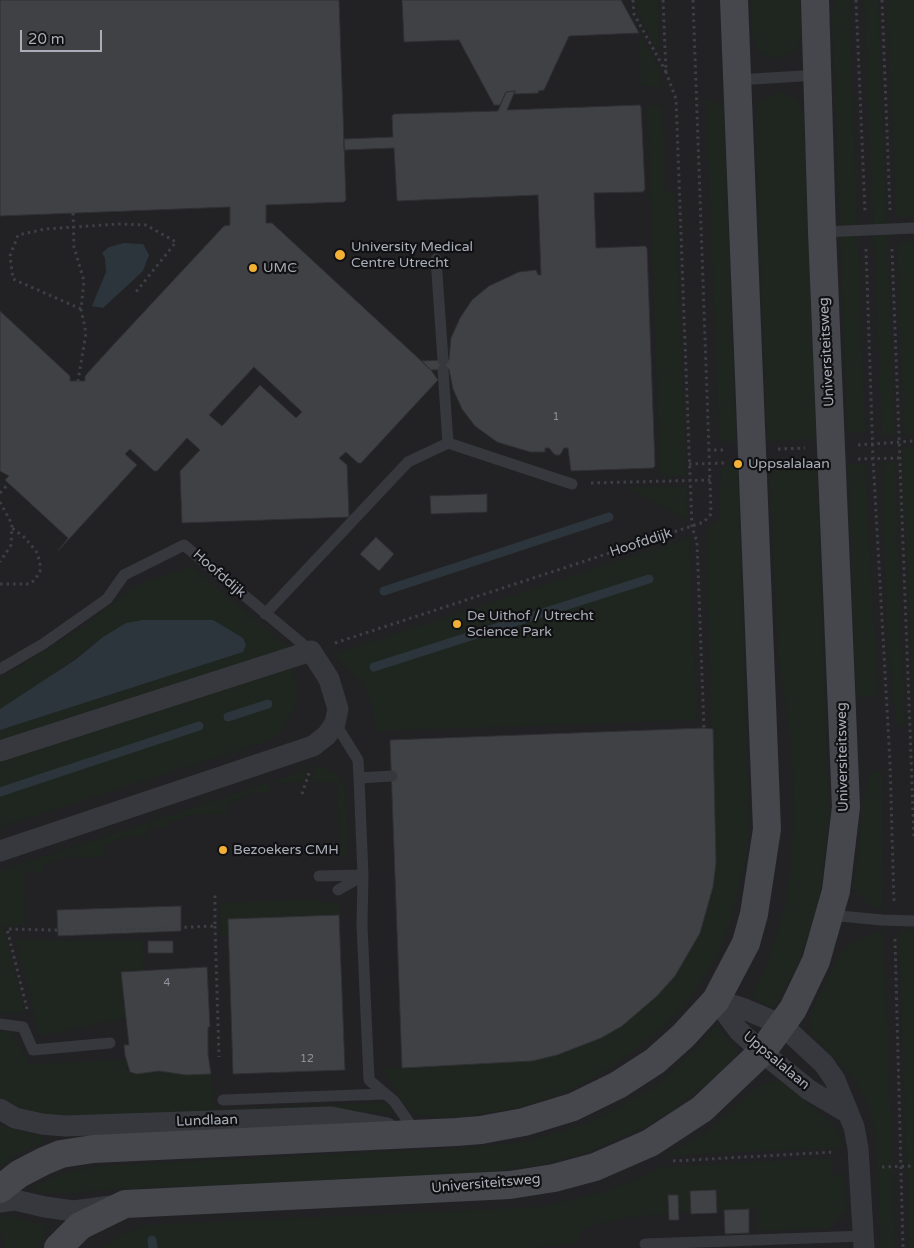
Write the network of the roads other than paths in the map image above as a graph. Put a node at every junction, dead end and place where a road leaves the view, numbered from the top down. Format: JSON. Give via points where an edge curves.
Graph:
{"nodes":[{"id":1,"x":734,"y":0,"type":"edge"},
{"id":2,"x":815,"y":0,"type":"edge"},
{"id":3,"x":818,"y":75,"type":"junction"},
{"id":4,"x":737,"y":80,"type":"junction"},
{"id":5,"x":914,"y":228,"type":"edge"},
{"id":6,"x":822,"y":232,"type":"junction"},
{"id":7,"x":436,"y":258,"type":"dead end"},
{"id":8,"x":448,"y":444,"type":"junction"},
{"id":9,"x":572,"y":484,"type":"road end"},
{"id":10,"x":264,"y":614,"type":"junction"},
{"id":11,"x":311,"y":651,"type":"junction"},
{"id":12,"x":0,"y":669,"type":"edge"},
{"id":13,"x":336,"y":723,"type":"junction"},
{"id":14,"x":0,"y":751,"type":"edge"},
{"id":15,"x":392,"y":776,"type":"dead end"},
{"id":16,"x":359,"y":778,"type":"junction"},
{"id":17,"x":0,"y":851,"type":"edge"},
{"id":18,"x":363,"y":875,"type":"junction"},
{"id":19,"x":319,"y":876,"type":"dead end"},
{"id":20,"x":338,"y":890,"type":"dead end"},
{"id":21,"x":829,"y":915,"type":"junction"},
{"id":22,"x":914,"y":921,"type":"edge"},
{"id":23,"x":716,"y":1000,"type":"junction"},
{"id":24,"x":0,"y":1024,"type":"edge"},
{"id":25,"x":782,"y":1025,"type":"junction"},
{"id":26,"x":110,"y":1043,"type":"dead end"},
{"id":27,"x":762,"y":1052,"type":"junction"},
{"id":28,"x":384,"y":1094,"type":"junction"},
{"id":29,"x":223,"y":1100,"type":"dead end"},
{"id":30,"x":0,"y":1109,"type":"edge"},
{"id":31,"x":848,"y":1113,"type":"junction"},
{"id":32,"x":417,"y":1134,"type":"junction"},
{"id":33,"x":0,"y":1189,"type":"edge"},
{"id":34,"x":0,"y":1202,"type":"edge"},
{"id":35,"x":125,"y":1204,"type":"junction"},
{"id":36,"x":864,"y":1242,"type":"edge"},
{"id":37,"x":645,"y":1244,"type":"dead end"},
{"id":38,"x":58,"y":1248,"type":"edge"}],
"edges":[{"from":1,"to":4,"type":"main road"},
{"from":2,"to":3,"type":"main road","name":"Universiteitsweg"},
{"from":3,"to":4,"type":"lane"},
{"from":3,"to":6,"type":"main road","name":"Universiteitsweg"},
{"from":4,"to":23,"type":"main road","via":[[767,829],[754,914],[746,943]]},
{"from":5,"to":6,"type":"lane"},
{"from":6,"to":21,"type":"main road","name":"Universiteitsweg","via":[[846,807],[836,891]]},
{"from":7,"to":8,"type":"lane"},
{"from":8,"to":9,"type":"lane"},
{"from":8,"to":10,"type":"lane","via":[[408,462]]},
{"from":10,"to":11,"type":"lane","name":"Hoofddijk"},
{"from":10,"to":12,"type":"lane","name":"Hoofddijk","via":[[184,545],[124,575],[107,599],[43,644]]},
{"from":11,"to":13,"type":"street","via":[[335,694]]},
{"from":11,"to":14,"type":"street"},
{"from":13,"to":16,"type":"lane","via":[[358,760]]},
{"from":13,"to":17,"type":"street","via":[[315,744],[292,754]]},
{"from":15,"to":16,"type":"lane"},
{"from":16,"to":18,"type":"lane"},
{"from":18,"to":19,"type":"lane"},
{"from":18,"to":20,"type":"lane"},
{"from":18,"to":28,"type":"lane","via":[[369,1080]]},
{"from":21,"to":22,"type":"lane"},
{"from":21,"to":25,"type":"main road","name":"Universiteitsweg","via":[[816,961]]},
{"from":23,"to":25,"type":"street","name":"Uppsalalaan"},
{"from":23,"to":27,"type":"street","name":"Uppsalalaan","via":[[739,1031]]},
{"from":23,"to":32,"type":"main road","via":[[655,1061],[618,1085],[573,1107],[524,1122],[481,1130]]},
{"from":24,"to":26,"type":"lane","via":[[23,1027],[33,1050]]},
{"from":25,"to":27,"type":"main road","name":"Universiteitsweg"},
{"from":25,"to":31,"type":"street","name":"Uppsalalaan","via":[[824,1064],[835,1080]]},
{"from":27,"to":31,"type":"street","name":"Uppsalalaan","via":[[809,1090]]},
{"from":27,"to":35,"type":"main road","name":"Universiteitsweg","via":[[702,1108],[650,1143],[596,1167],[554,1178],[465,1188]]},
{"from":28,"to":29,"type":"lane"},
{"from":28,"to":32,"type":"lane","via":[[394,1101]]},
{"from":30,"to":32,"type":"street","name":"Lundlaan","via":[[14,1118],[65,1126],[331,1117]]},
{"from":31,"to":36,"type":"street","name":"Uppsalalaan","via":[[858,1148]]},
{"from":32,"to":33,"type":"main road","via":[[93,1148],[44,1161]]},
{"from":34,"to":35,"type":"street","via":[[15,1200],[74,1210]]},
{"from":35,"to":38,"type":"main road","name":"Universiteitsweg","via":[[80,1226]]},
{"from":36,"to":37,"type":"lane"}]}
